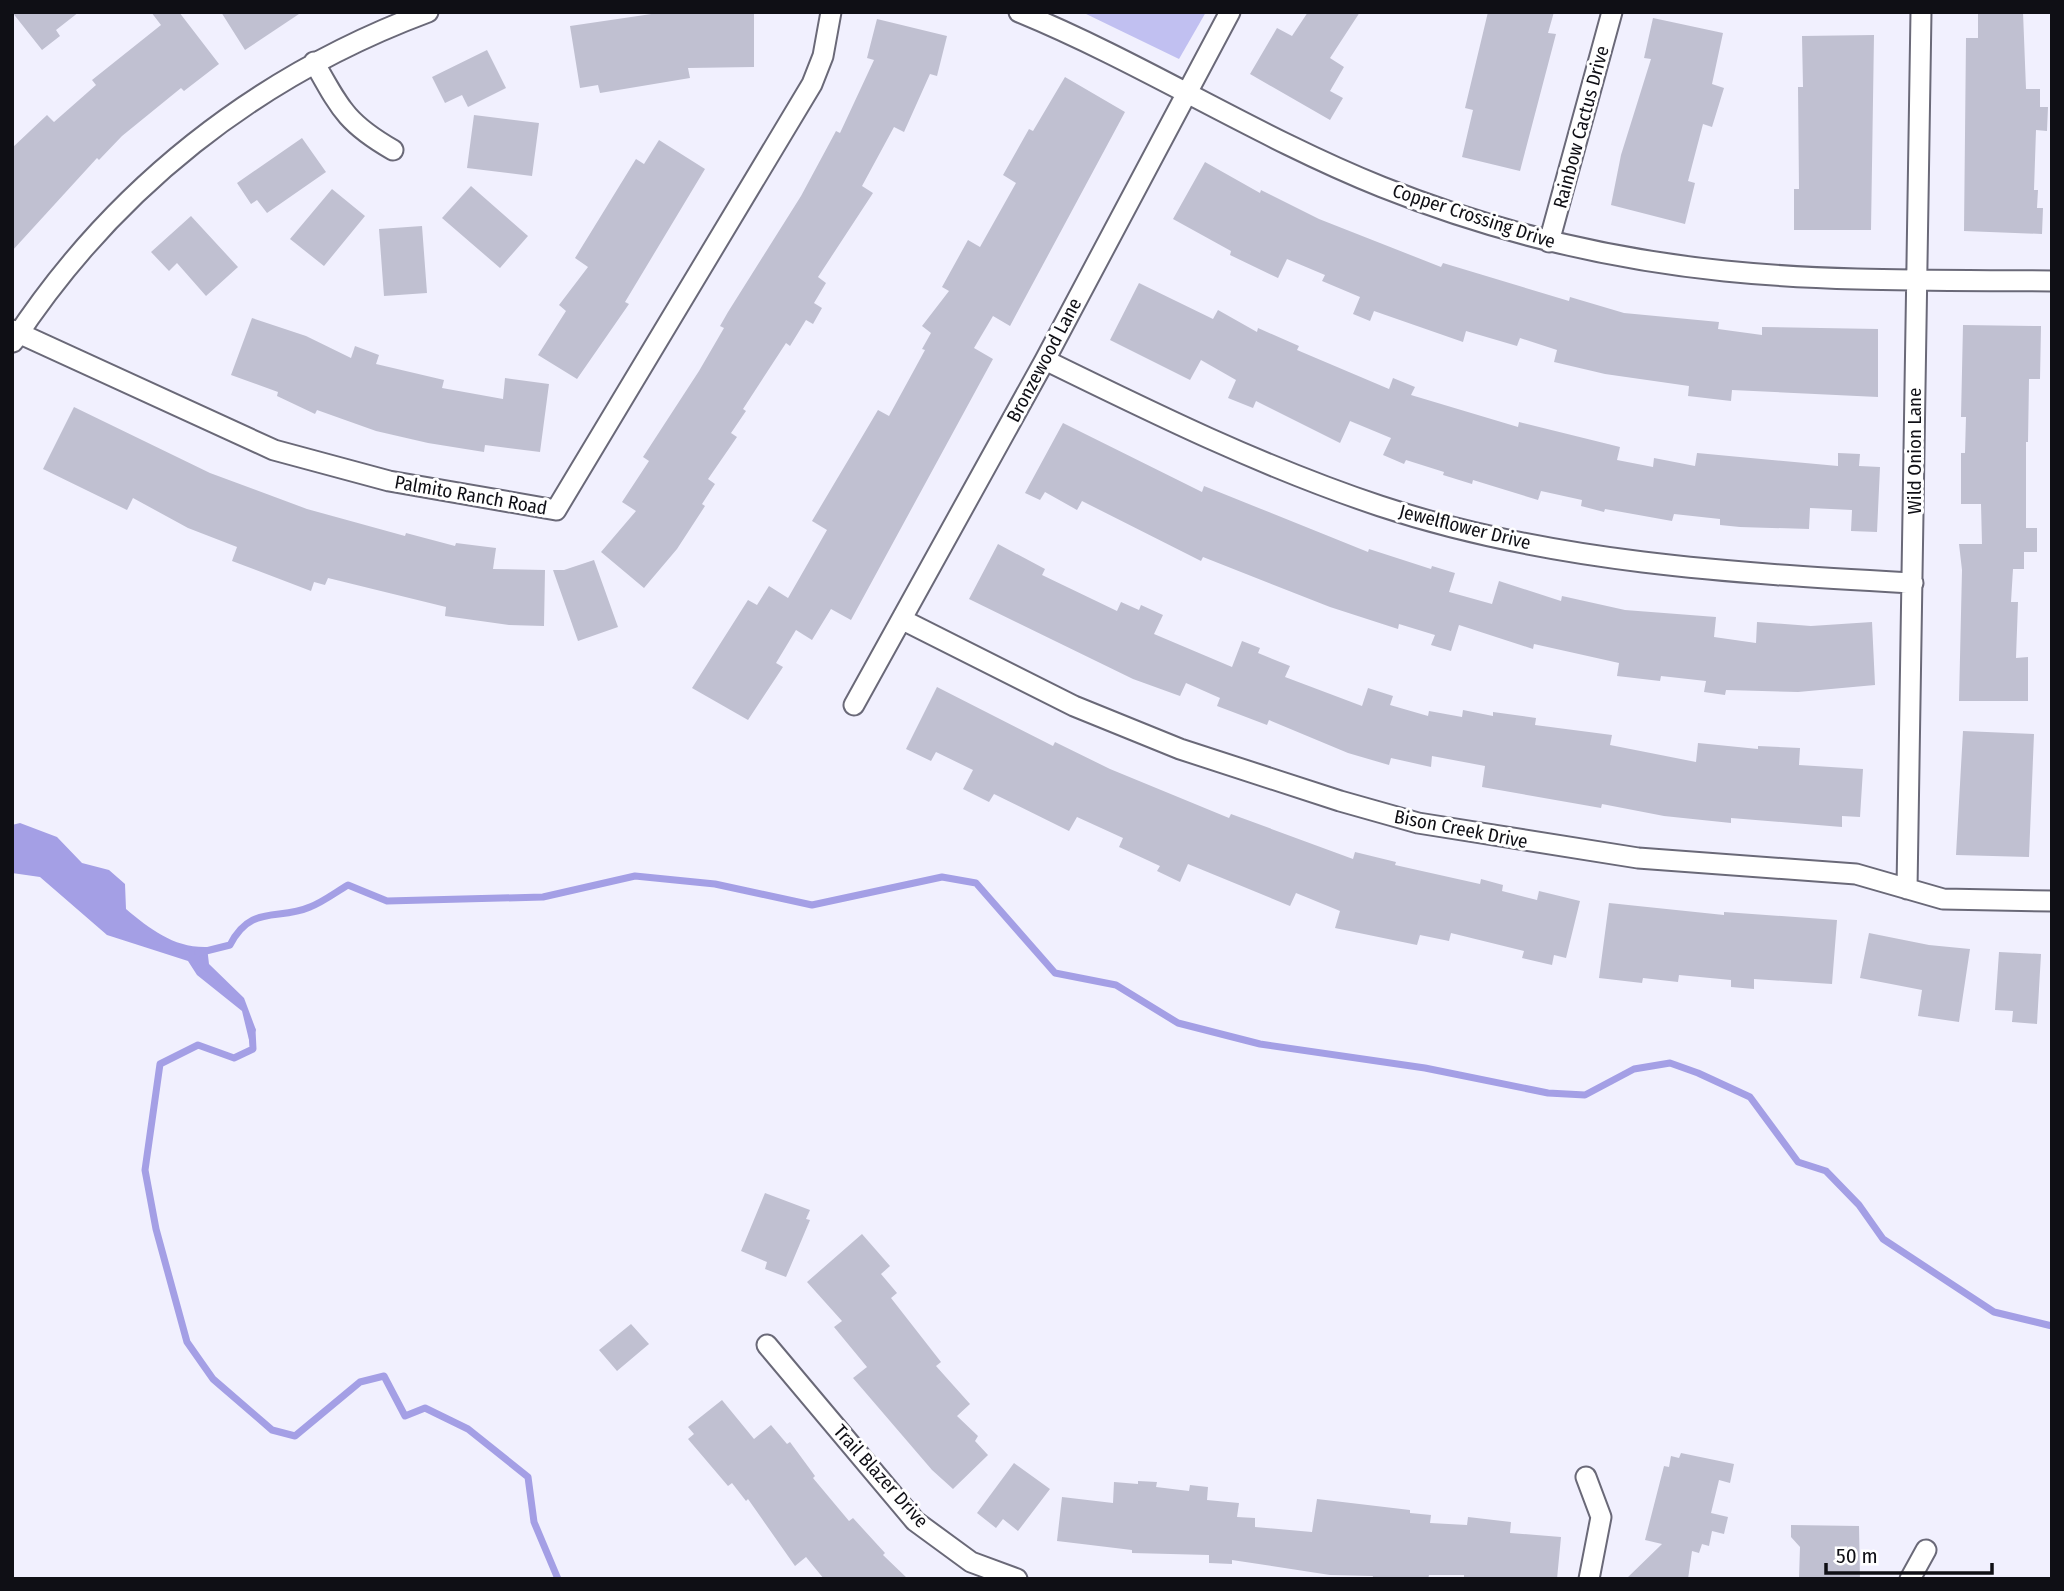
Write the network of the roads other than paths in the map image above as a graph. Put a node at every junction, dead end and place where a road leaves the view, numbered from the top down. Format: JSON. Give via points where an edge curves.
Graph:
{"nodes":[{"id":1,"x":428,"y":12,"type":"edge"},
{"id":2,"x":831,"y":12,"type":"edge"},
{"id":3,"x":1019,"y":12,"type":"edge"},
{"id":4,"x":1230,"y":12,"type":"edge"},
{"id":5,"x":1612,"y":12,"type":"edge"},
{"id":6,"x":1921,"y":12,"type":"edge"},
{"id":7,"x":314,"y":62,"type":"junction"},
{"id":8,"x":1186,"y":94,"type":"junction"},
{"id":9,"x":393,"y":150,"type":"dead end"},
{"id":10,"x":1549,"y":242,"type":"junction"},
{"id":11,"x":1916,"y":279,"type":"junction"},
{"id":12,"x":2052,"y":281,"type":"edge"},
{"id":13,"x":14,"y":335,"type":"edge"},
{"id":14,"x":1045,"y":360,"type":"junction"},
{"id":15,"x":1913,"y":583,"type":"junction"},
{"id":16,"x":903,"y":620,"type":"junction"},
{"id":17,"x":854,"y":705,"type":"dead end"},
{"id":18,"x":1907,"y":889,"type":"junction"},
{"id":19,"x":2052,"y":901,"type":"edge"},
{"id":20,"x":767,"y":1345,"type":"dead end"},
{"id":21,"x":1586,"y":1477,"type":"dead end"},
{"id":22,"x":1926,"y":1550,"type":"dead end"},
{"id":23,"x":1017,"y":1579,"type":"edge"},
{"id":24,"x":1589,"y":1579,"type":"edge"},
{"id":25,"x":1910,"y":1579,"type":"edge"}],
"edges":[{"from":1,"to":7,"type":"street"},
{"from":2,"to":13,"type":"street","name":"Palmito Ranch Road","via":[[812,84],[556,510],[389,481],[274,450]]},
{"from":3,"to":8,"type":"street","name":"Copper Crossing Drive"},
{"from":4,"to":8,"type":"street","name":"Bronzewood Lane"},
{"from":5,"to":10,"type":"street","name":"Rainbow Cactus Drive"},
{"from":6,"to":11,"type":"street","name":"Wild Onion Lane"},
{"from":7,"to":9,"type":"street","via":[[344,114],[363,133]]},
{"from":7,"to":13,"type":"street","via":[[200,136],[125,202]]},
{"from":8,"to":10,"type":"street","name":"Copper Crossing Drive","via":[[1382,187]]},
{"from":8,"to":14,"type":"street","name":"Bronzewood Lane"},
{"from":10,"to":11,"type":"street","name":"Copper Crossing Drive","via":[[1727,271]]},
{"from":11,"to":12,"type":"street","name":"Copper Crossing Drive"},
{"from":11,"to":15,"type":"street","name":"Wild Onion Lane"},
{"from":14,"to":15,"type":"street","name":"Jewelflower Drive","via":[[1257,461],[1437,522],[1672,568]]},
{"from":14,"to":16,"type":"street","name":"Bronzewood Lane"},
{"from":15,"to":18,"type":"street","name":"Wild Onion Lane"},
{"from":16,"to":17,"type":"street","name":"Bronzewood Lane"},
{"from":16,"to":18,"type":"street","name":"Bison Creek Drive","via":[[1074,706],[1180,749],[1419,823],[1638,858],[1856,874]]},
{"from":18,"to":19,"type":"street","name":"Bison Creek Drive","via":[[1943,900]]},
{"from":20,"to":23,"type":"street","name":"Trail Blazer Drive","via":[[915,1521],[971,1562]]},
{"from":21,"to":24,"type":"street","via":[[1601,1517]]},
{"from":22,"to":25,"type":"street"}]}
